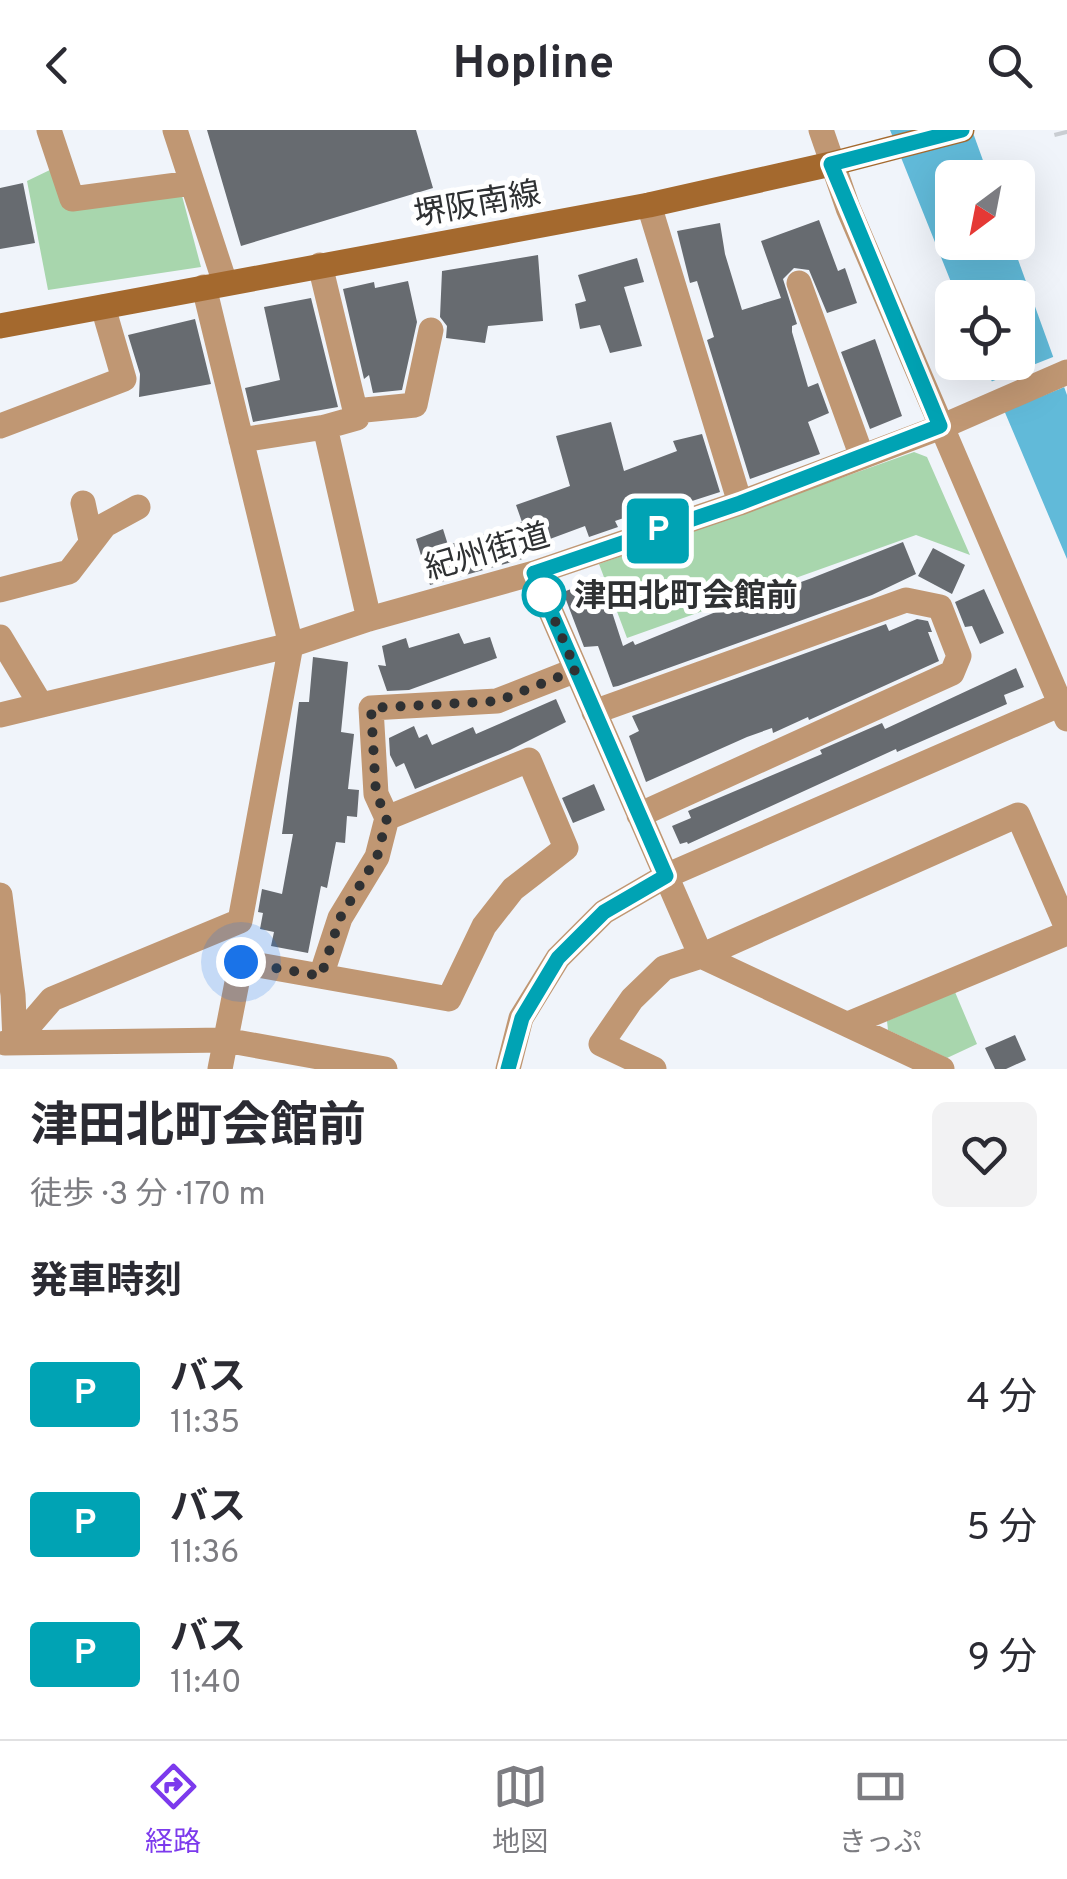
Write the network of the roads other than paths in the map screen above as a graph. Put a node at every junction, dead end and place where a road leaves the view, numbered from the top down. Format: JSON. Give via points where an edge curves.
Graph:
{"nodes":[{"id":1,"x":49,"y":130,"type":"edge"},
{"id":2,"x":175,"y":130,"type":"edge"},
{"id":3,"x":821,"y":130,"type":"edge"},
{"id":4,"x":962,"y":130,"type":"edge"},
{"id":5,"x":831,"y":164,"type":"junction"},
{"id":6,"x":192,"y":183,"type":"junction"},
{"id":7,"x":649,"y":205,"type":"junction"},
{"id":8,"x":320,"y":265,"type":"junction"},
{"id":9,"x":799,"y":283,"type":"dead end"},
{"id":10,"x":214,"y":285,"type":"junction"},
{"id":11,"x":103,"y":307,"type":"junction"},
{"id":12,"x":0,"y":326,"type":"edge"},
{"id":13,"x":431,"y":330,"type":"dead end"},
{"id":14,"x":1067,"y":372,"type":"edge"},
{"id":15,"x":355,"y":411,"type":"junction"},
{"id":16,"x":0,"y":426,"type":"edge"},
{"id":17,"x":940,"y":426,"type":"junction"},
{"id":18,"x":324,"y":427,"type":"junction"},
{"id":19,"x":241,"y":440,"type":"junction"},
{"id":20,"x":862,"y":457,"type":"junction"},
{"id":21,"x":740,"y":503,"type":"junction"},
{"id":22,"x":83,"y":504,"type":"dead end"},
{"id":23,"x":138,"y":508,"type":"dead end"},
{"id":24,"x":92,"y":540,"type":"junction"},
{"id":25,"x":534,"y":573,"type":"junction"},
{"id":26,"x":0,"y":590,"type":"edge"},
{"id":27,"x":368,"y":619,"type":"junction"},
{"id":28,"x":0,"y":636,"type":"edge"},
{"id":29,"x":292,"y":645,"type":"junction"},
{"id":30,"x":576,"y":670,"type":"junction"},
{"id":31,"x":40,"y":705,"type":"junction"},
{"id":32,"x":594,"y":712,"type":"junction"},
{"id":33,"x":1064,"y":712,"type":"edge"},
{"id":34,"x":0,"y":715,"type":"edge"},
{"id":35,"x":640,"y":815,"type":"junction"},
{"id":36,"x":387,"y":818,"type":"junction"},
{"id":37,"x":666,"y":876,"type":"junction"},
{"id":38,"x":0,"y":895,"type":"edge"},
{"id":39,"x":1067,"y":931,"type":"edge"},
{"id":40,"x":701,"y":956,"type":"junction"},
{"id":41,"x":321,"y":976,"type":"junction"},
{"id":42,"x":848,"y":1024,"type":"junction"},
{"id":43,"x":225,"y":1040,"type":"junction"},
{"id":44,"x":7,"y":1042,"type":"edge"},
{"id":45,"x":220,"y":1069,"type":"edge"},
{"id":46,"x":384,"y":1069,"type":"edge"},
{"id":47,"x":508,"y":1069,"type":"edge"},
{"id":48,"x":654,"y":1069,"type":"edge"},
{"id":49,"x":942,"y":1069,"type":"edge"}],
"edges":[{"from":1,"to":6,"type":"street","via":[[72,200]]},
{"from":2,"to":6,"type":"street"},
{"from":3,"to":5,"type":"street"},
{"from":4,"to":5,"type":"main road","name":"堺阪南線"},
{"from":5,"to":7,"type":"main road","name":"堺阪南線"},
{"from":5,"to":17,"type":"street"},
{"from":6,"to":10,"type":"street"},
{"from":7,"to":8,"type":"main road","name":"堺阪南線"},
{"from":7,"to":21,"type":"street"},
{"from":8,"to":10,"type":"main road","name":"堺阪南線"},
{"from":8,"to":15,"type":"street"},
{"from":9,"to":20,"type":"street"},
{"from":10,"to":11,"type":"main road","name":"堺阪南線"},
{"from":10,"to":19,"type":"street"},
{"from":11,"to":12,"type":"main road","name":"堺阪南線"},
{"from":11,"to":16,"type":"street","via":[[124,379]]},
{"from":13,"to":15,"type":"street","via":[[416,405]]},
{"from":14,"to":17,"type":"street","name":"紀州街道"},
{"from":15,"to":18,"type":"street","via":[[357,418]]},
{"from":17,"to":20,"type":"street","name":"紀州街道"},
{"from":17,"to":33,"type":"street"},
{"from":18,"to":19,"type":"street"},
{"from":18,"to":27,"type":"street"},
{"from":19,"to":29,"type":"street"},
{"from":20,"to":21,"type":"street","name":"紀州街道"},
{"from":21,"to":25,"type":"street","name":"紀州街道"},
{"from":22,"to":24,"type":"street"},
{"from":23,"to":24,"type":"street"},
{"from":24,"to":26,"type":"street","via":[[69,572]]},
{"from":25,"to":27,"type":"street","name":"紀州街道"},
{"from":25,"to":30,"type":"street"},
{"from":27,"to":29,"type":"street","name":"紀州街道"},
{"from":28,"to":31,"type":"street"},
{"from":29,"to":31,"type":"street","name":"紀州街道"},
{"from":29,"to":44,"type":"street","via":[[240,921],[52,999]]},
{"from":30,"to":32,"type":"street"},
{"from":30,"to":36,"type":"street","via":[[498,701],[371,708],[376,794]]},
{"from":31,"to":34,"type":"street","name":"紀州街道"},
{"from":32,"to":35,"type":"street"},
{"from":32,"to":35,"type":"street","via":[[906,600],[940,607],[959,656],[952,673]]},
{"from":33,"to":37,"type":"street"},
{"from":35,"to":37,"type":"street"},
{"from":36,"to":41,"type":"street","via":[[377,857],[340,918]]},
{"from":36,"to":41,"type":"street","via":[[530,760],[566,848],[513,889],[484,926],[449,999]]},
{"from":37,"to":40,"type":"street"},
{"from":37,"to":47,"type":"street","via":[[604,912],[558,958],[522,1018]]},
{"from":38,"to":44,"type":"street"},
{"from":39,"to":40,"type":"street","via":[[1018,815]]},
{"from":39,"to":42,"type":"street"},
{"from":40,"to":42,"type":"street"},
{"from":40,"to":48,"type":"street","via":[[664,968],[601,1044]]},
{"from":41,"to":43,"type":"street","via":[[241,962]]},
{"from":42,"to":49,"type":"street"},
{"from":43,"to":44,"type":"street"},
{"from":43,"to":45,"type":"street"},
{"from":43,"to":46,"type":"street"}]}
